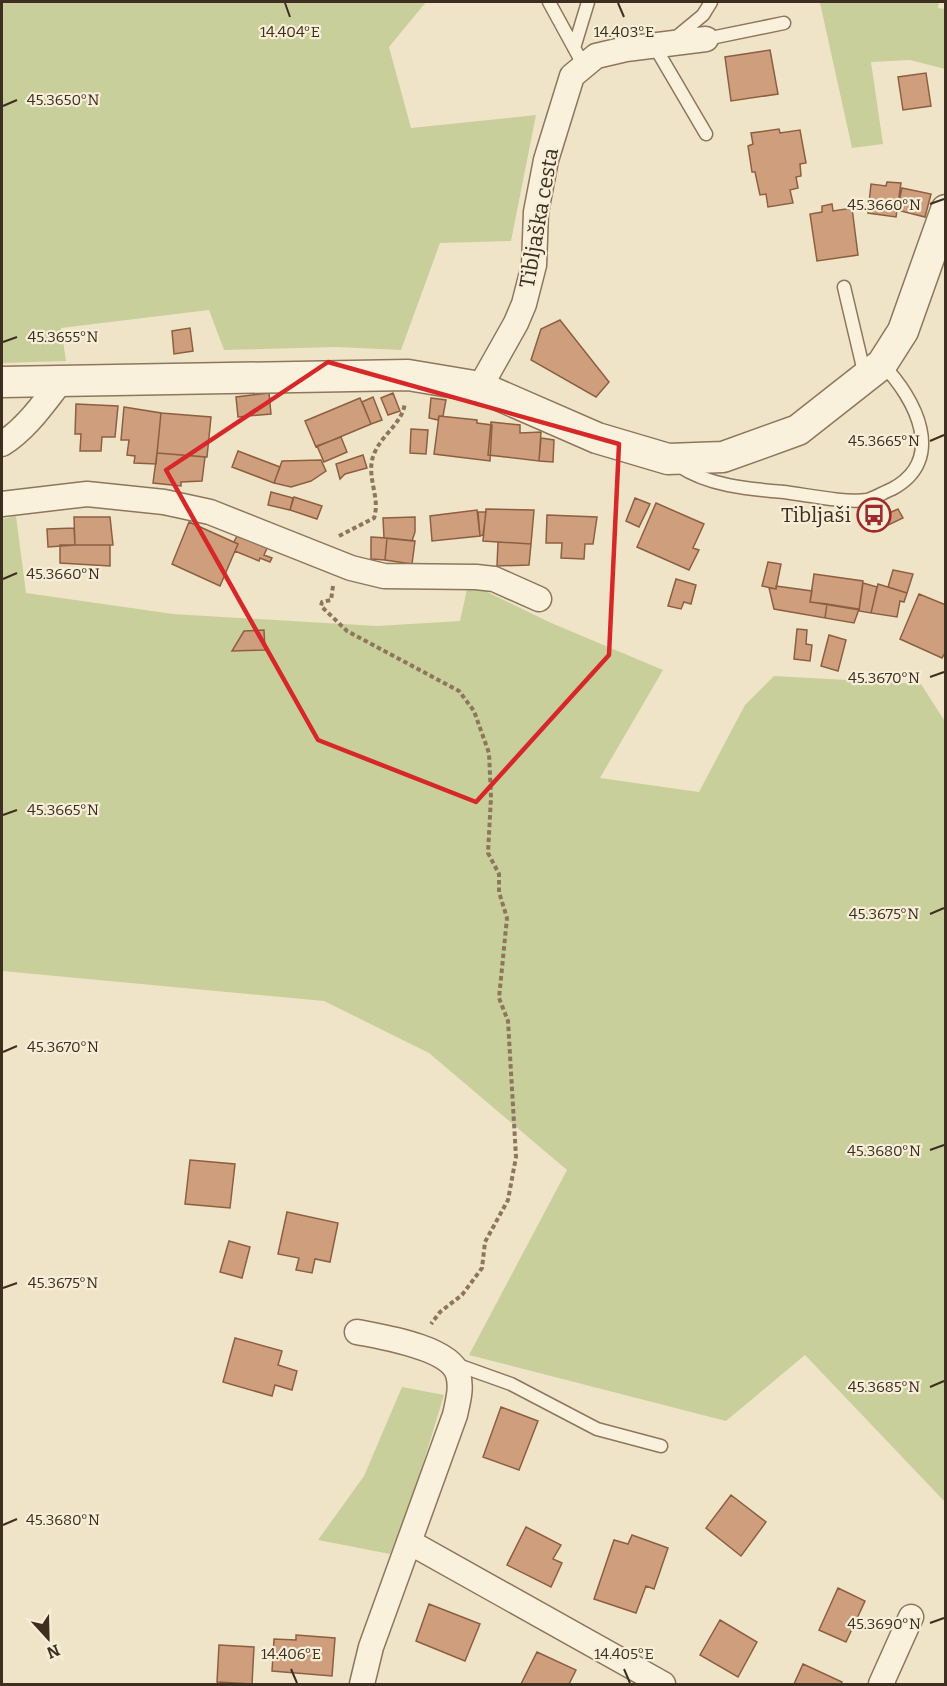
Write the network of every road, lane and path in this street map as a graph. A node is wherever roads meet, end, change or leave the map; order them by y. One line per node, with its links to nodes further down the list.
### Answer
1 (549, 2): 7 (lane)
2 (588, 2): 7 (lane)
3 (711, 2): 6 (lane)
4 (784, 23): 5 (lane)
5 (706, 39): 6 (street, Tibljaška cesta)
6 (661, 46): 7 (street, Tibljaška cesta); 8 (lane)
7 (579, 57): 15 (street, Tibljaška cesta)
8 (706, 134)
9 (945, 210): 11 (street)
10 (843, 287): 11 (lane)
11 (874, 371): 17 (street); 17 (lane)
12 (408, 375): 13 (street); 15 (street); 19 (path)
13 (61, 381): 14 (street); 16 (street)
14 (2, 382)
15 (480, 387): 17 (street)
16 (2, 444)
17 (668, 459)
18 (2, 504): 19 (street)
19 (311, 551): 20 (street)
20 (340, 563): 21 (street); 22 (path)
21 (539, 599)
22 (432, 1324)
23 (357, 1332): 24 (street)
24 (447, 1361): 25 (lane); 26 (street)
25 (662, 1446)
26 (411, 1543): 28 (street); 29 (street)
27 (911, 1617): 30 (street)
28 (362, 1684)
29 (663, 1684)
30 (880, 1684)

